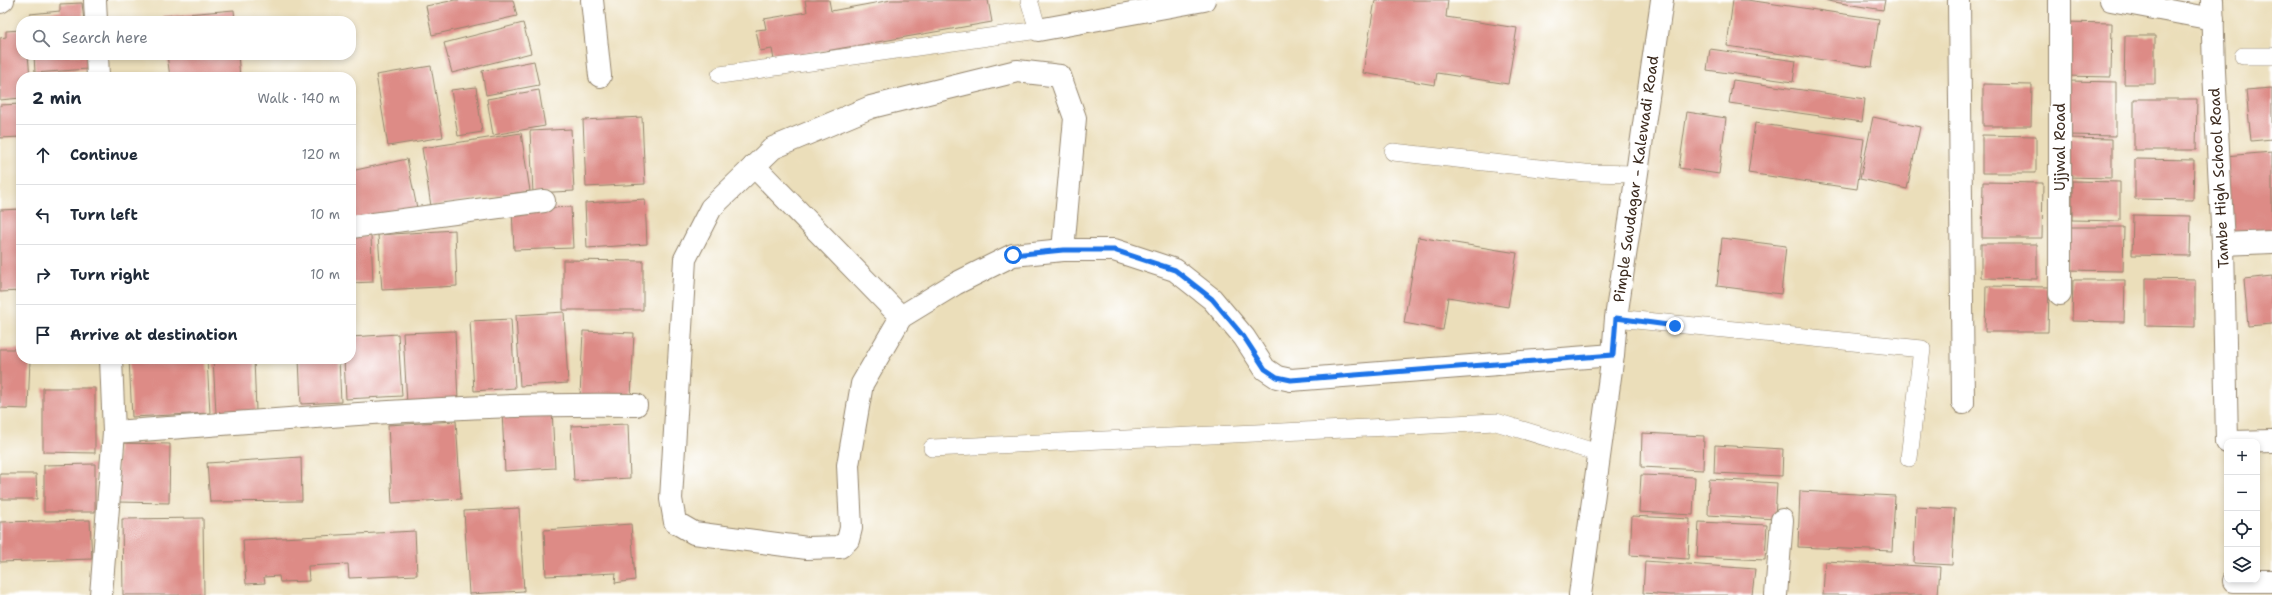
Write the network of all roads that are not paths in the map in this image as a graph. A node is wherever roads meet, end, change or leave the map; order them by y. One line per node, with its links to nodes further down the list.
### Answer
1 (3, 0): 10 (street)
2 (95, 0): 12 (street)
3 (592, 0): 18 (street)
4 (1029, 0): 13 (lane)
5 (1204, 0): 13 (street)
6 (1662, 0): 22 (street, Pimple Saudagar - Kalewadi Road)
7 (1959, 0): 33 (street)
8 (2060, 0): 28 (street, Ujjwal Road)
9 (2111, 0): 11 (street, Tambe High School Road)
10 (0, 2)
11 (2213, 9): 26 (street, Tambe High School Road)
12 (96, 16)
13 (1038, 30): 19 (lane)
14 (2243, 56): 15 (lane)
15 (2272, 56)
16 (98, 60): 17 (street)
17 (98, 72)
18 (600, 76)
19 (720, 76)
20 (1394, 152): 22 (lane)
21 (754, 166): 27 (street); 29 (street); 29 (street)
22 (1638, 174): 30 (street, Pimple Saudagar - Kalewadi Road)
23 (544, 202): 24 (street)
24 (356, 226)
25 (2272, 242): 26 (street)
26 (2223, 244): 36 (street, Tambe High School Road)
27 (1063, 250): 29 (street); 31 (street)
28 (2060, 294)
29 (900, 317)
30 (1616, 318): 31 (street, Pimple Saudagar - Kalewadi Road); 41 (lane)
31 (1613, 355): 40 (street, Pimple Saudagar - Kalewadi Road)
32 (111, 364): 35 (street)
33 (1963, 403)
34 (636, 405): 35 (street)
35 (114, 432): 45 (street)
36 (2227, 439)
37 (2260, 441): 38 (street)
38 (2272, 441)
39 (932, 448): 40 (lane)
40 (1598, 453): 46 (street, Pimple Saudagar - Kalewadi Road)
41 (1909, 458)
42 (1782, 520): 47 (street)
43 (2272, 581): 44 (street)
44 (2234, 585)
45 (101, 595)
46 (1580, 595)
47 (1776, 595)

